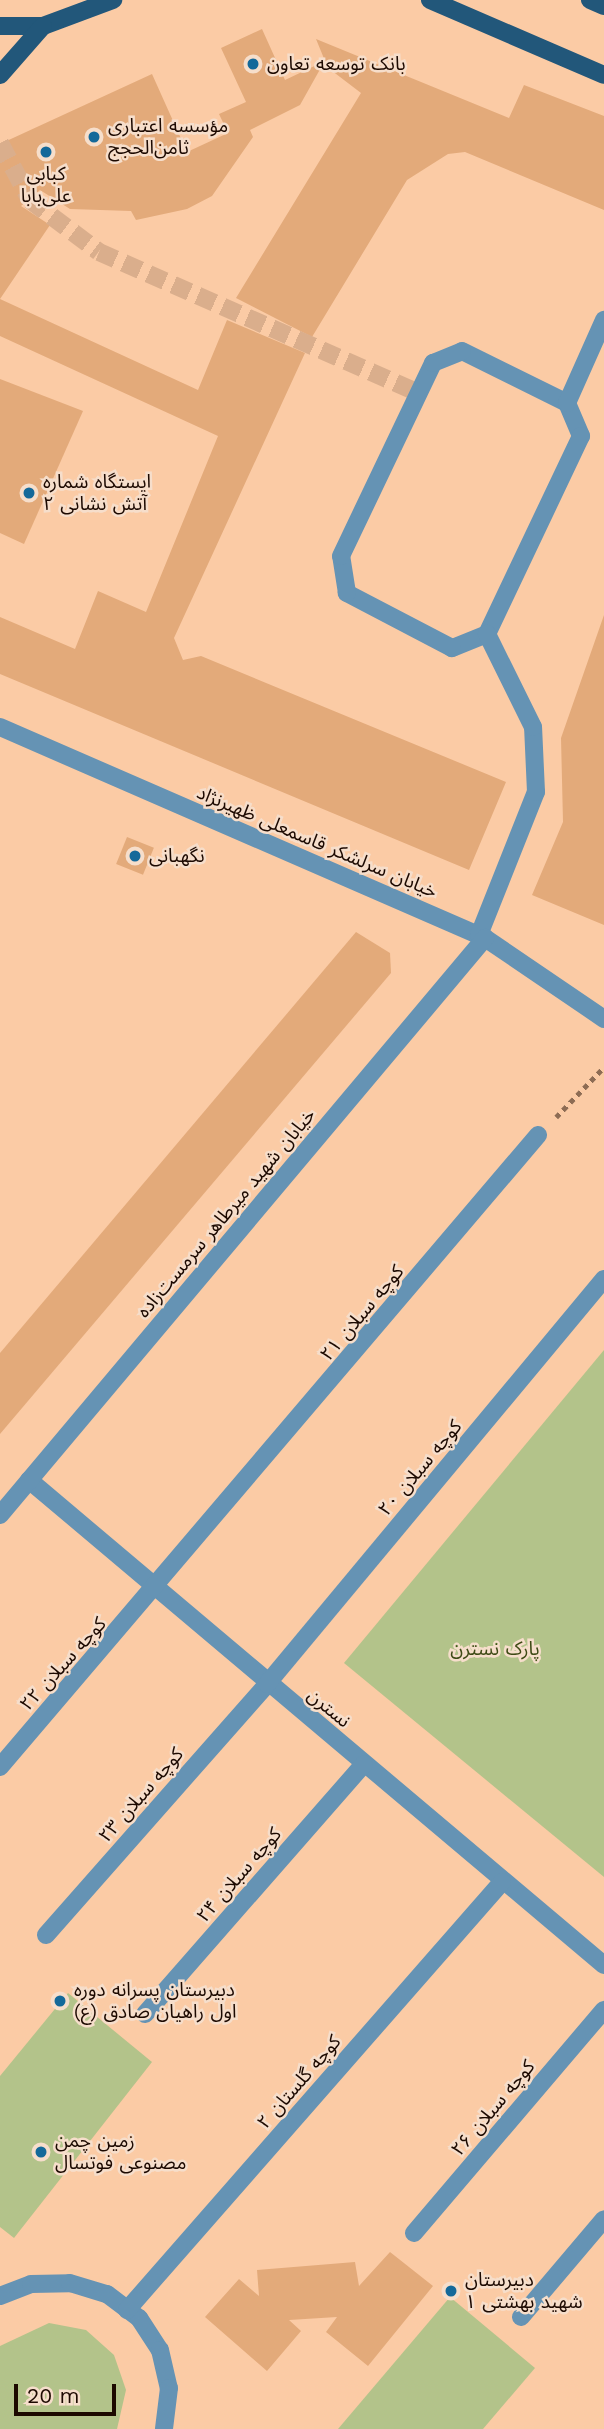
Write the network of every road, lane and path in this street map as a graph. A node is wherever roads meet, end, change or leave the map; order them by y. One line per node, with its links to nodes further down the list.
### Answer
1 (113, 0): 6 (main road)
2 (430, 0): 8 (main road)
3 (590, 0): 4 (main road)
4 (604, 6)
5 (0, 26): 6 (main road)
6 (43, 26): 7 (main road)
7 (0, 75)
8 (604, 75)
9 (604, 320): 10 (street)
10 (567, 403): 11 (street); 11 (street)
11 (487, 634): 13 (street, خیابان شهید میرطاهر سرمست‌زاده)
12 (0, 727): 13 (street, خیابان سرلشکر قاسمعلی ظهیرنژاد)
13 (482, 937): 14 (street, خیابان سرلشکر قاسمعلی ظهیرنژاد); 18 (street, خیابان شهید میرطاهر سرمست‌زاده)
14 (604, 1020)
15 (604, 1067): 16 (path)
16 (538, 1135): 20 (street, کوچه سبلان ۲۱)
17 (604, 1279): 21 (street, کوچه سبلان ۲۰)
18 (29, 1480): 19 (street, خیابان شهید میرطاهر سرمست‌زاده); 20 (street, نسترن)
19 (0, 1515)
20 (157, 1590): 21 (street, نسترن); 23 (street, کوچه سبلان ۲۲)
21 (267, 1684): 22 (street, نسترن); 25 (street, کوچه سبلان ۲۳)
22 (364, 1764): 24 (street, نسترن); 28 (street, کوچه سبلان ۲۴)
23 (0, 1767)
24 (502, 1881): 26 (street, نسترن); 32 (street, کوچه گلستان ۲)
25 (46, 1935)
26 (604, 1965)
27 (604, 2010): 30 (street, کوچه سبلان ۲۶)
28 (145, 2014)
29 (604, 2219): 33 (street)
30 (414, 2233)
31 (0, 2296): 32 (street)
32 (127, 2310): 34 (street)
33 (521, 2317)
34 (164, 2429)

